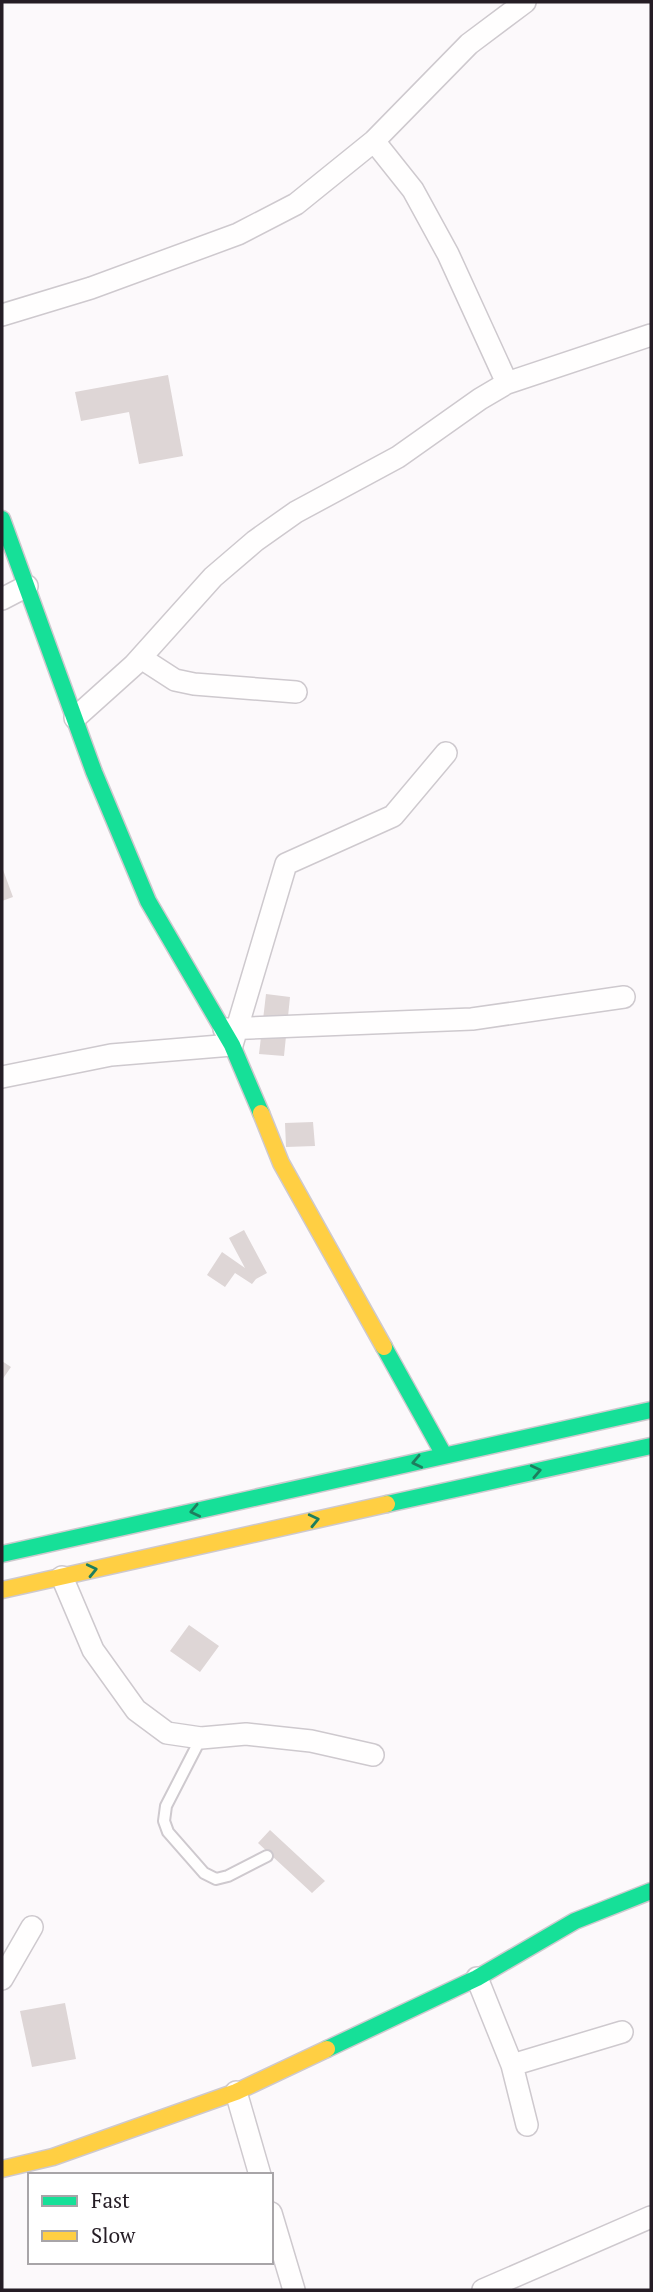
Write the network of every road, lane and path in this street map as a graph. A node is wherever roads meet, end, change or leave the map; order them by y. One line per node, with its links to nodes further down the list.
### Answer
1 (525, 2): 2 (street)
2 (374, 141): 3 (street); 5 (street)
3 (2, 315)
4 (651, 335): 5 (street)
5 (508, 383): 9 (street)
6 (2, 519): 7 (main road)
7 (27, 586): 8 (street); 11 (main road)
8 (2, 599)
9 (141, 658): 10 (street); 11 (street)
10 (296, 692)
11 (75, 718): 14 (main road)
12 (446, 753): 14 (street)
13 (624, 997): 14 (street)
14 (230, 1034): 15 (street); 18 (main road)
15 (2, 1077)
16 (651, 1410): 18 (main road)
17 (651, 1446): 20 (main road, one-way to 17)
18 (444, 1455): 19 (main road, one-way to 19)
19 (2, 1554)
20 (62, 1577): 21 (main road); 22 (street)
21 (2, 1590)
22 (201, 1738): 23 (street); 24 (lane)
23 (373, 1755)
24 (267, 1856)
25 (651, 1892): 27 (main road)
26 (32, 1927): 28 (street)
27 (477, 1978): 30 (street); 31 (main road)
28 (2, 1979)
29 (622, 2032): 30 (street)
30 (512, 2065): 32 (street)
31 (236, 2092): 33 (main road); 34 (street)
32 (527, 2125)
33 (2, 2169)
34 (259, 2173)
35 (651, 2217): 38 (street)
36 (273, 2220): 37 (street)
37 (294, 2290)
38 (483, 2290)

